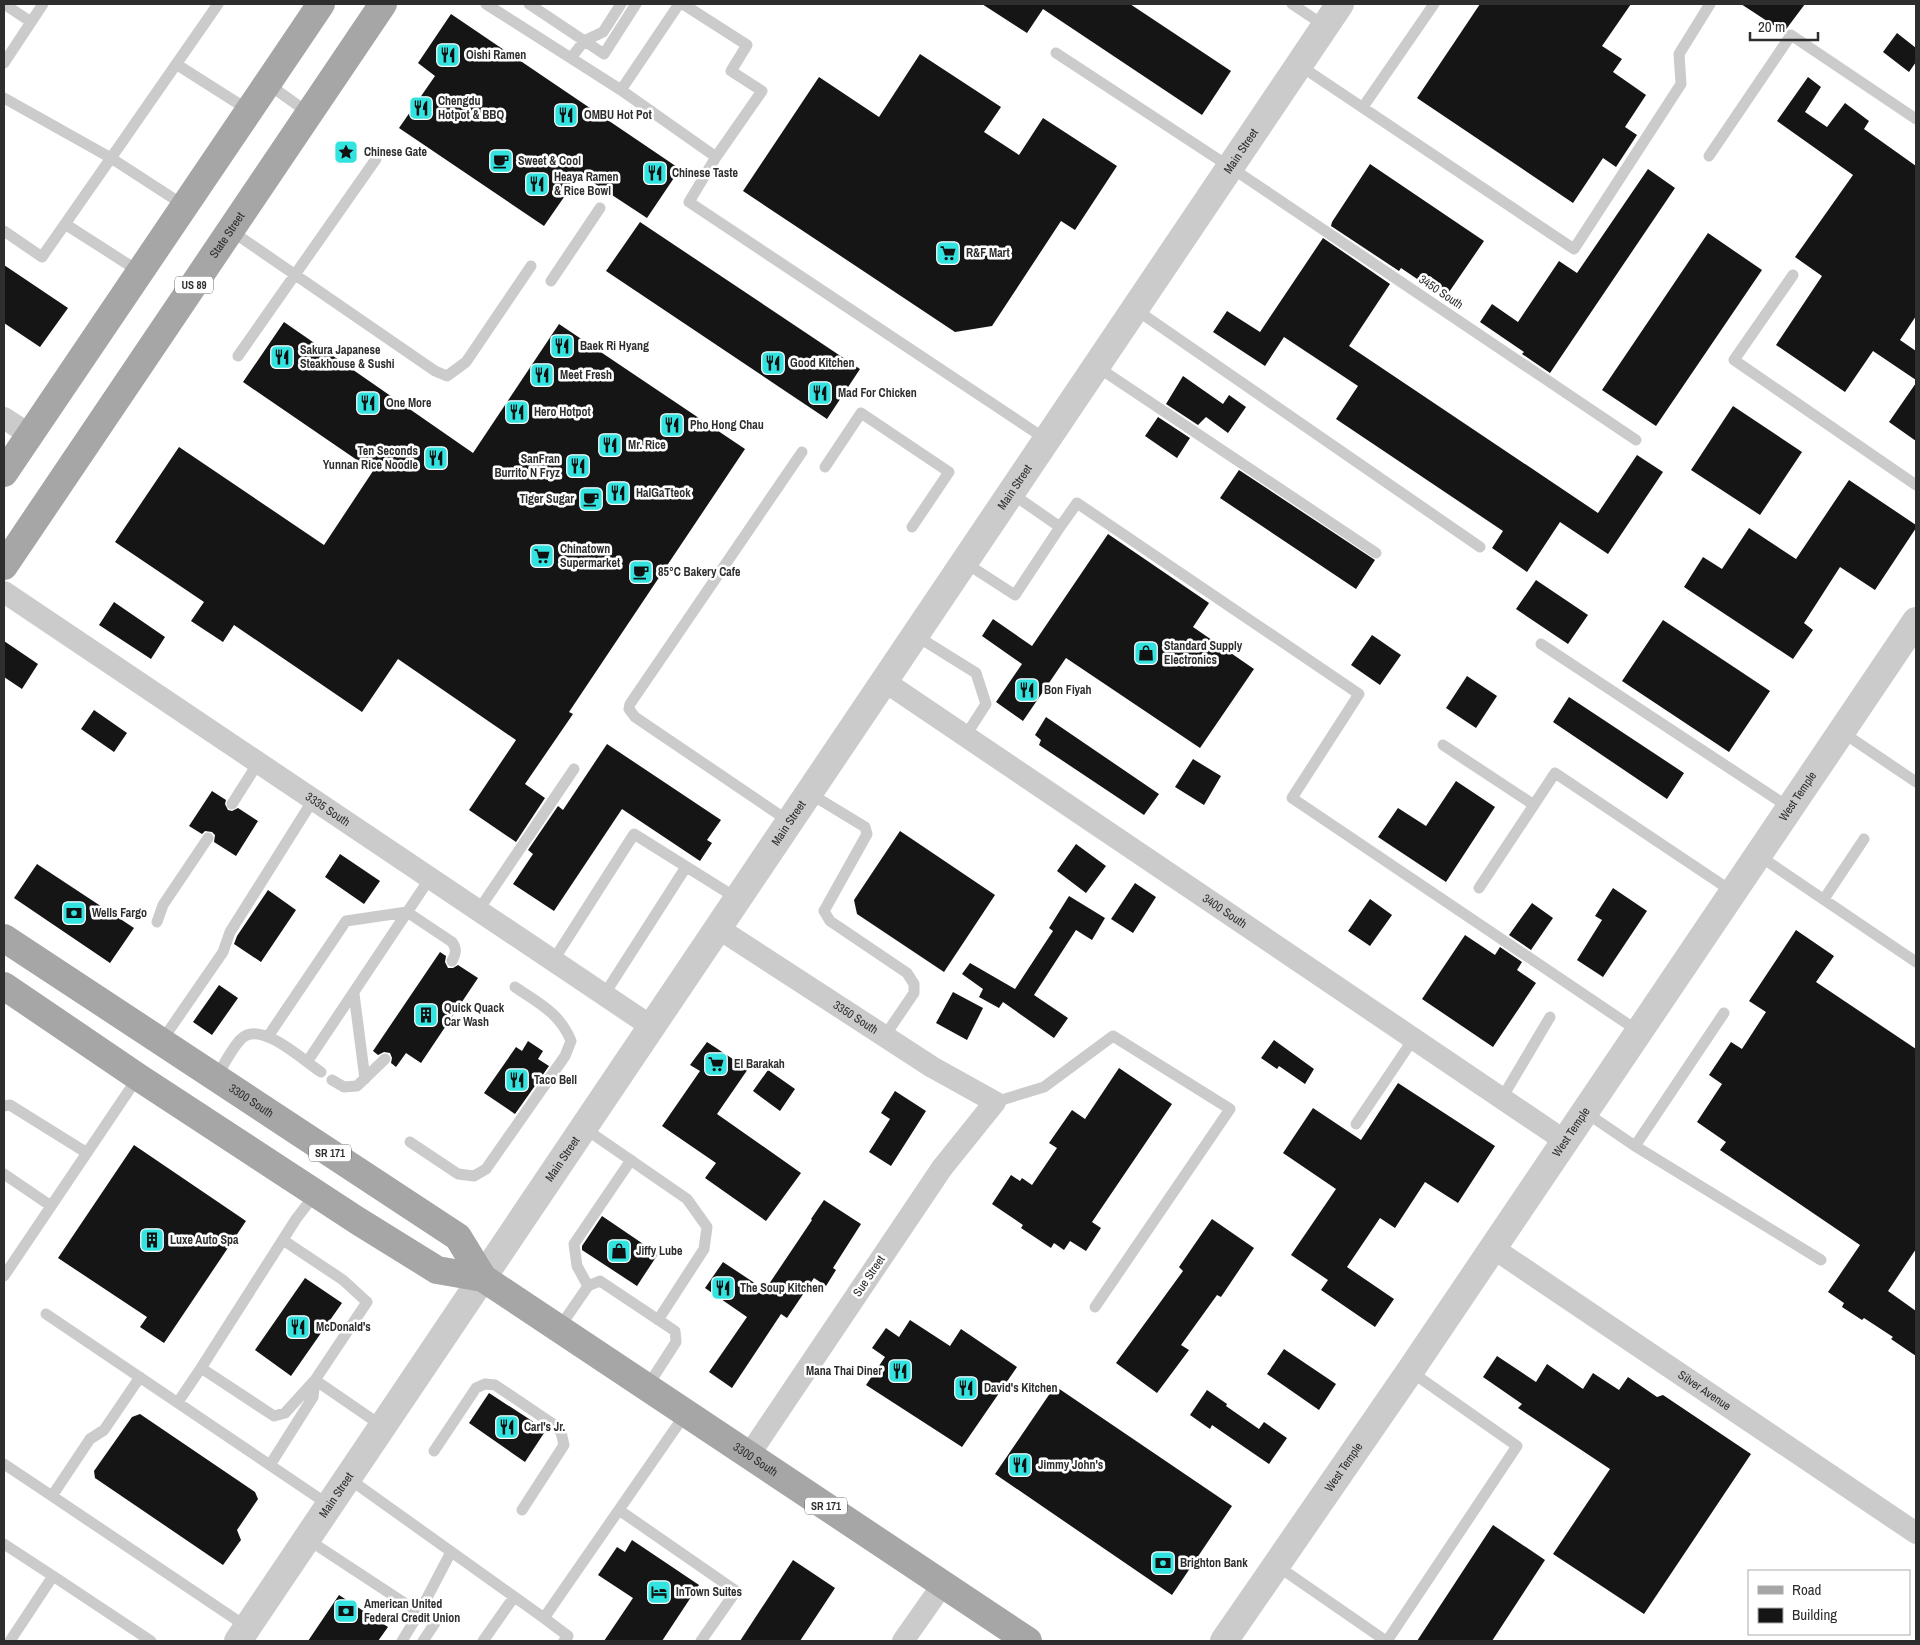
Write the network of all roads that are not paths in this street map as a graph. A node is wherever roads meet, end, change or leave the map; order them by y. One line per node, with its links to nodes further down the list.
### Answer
1 (4, 4): 16 (lane)
2 (43, 4): 16 (lane)
3 (218, 4): 22 (lane)
4 (321, 4): 24 (main road)
5 (383, 4): 29 (main road, State Street / US 89)
6 (486, 4): 20 (lane)
7 (529, 4): 18 (lane)
8 (621, 4): 18 (lane)
9 (636, 4): 18 (lane)
10 (679, 4): 25 (lane)
11 (683, 4): 32 (lane)
12 (1292, 4): 17 (lane)
13 (1340, 4): 17 (street, Main Street)
14 (1434, 4): 27 (lane)
15 (1710, 4): 27 (lane)
16 (31, 22): 21 (lane)
17 (1325, 26): 23 (street, Main Street)
18 (584, 41): 20 (lane)
19 (1056, 53): 35 (lane, 3450 South)
20 (572, 58): 25 (lane)
21 (4, 63)
22 (176, 64): 28 (lane); 33 (lane)
23 (1299, 65): 27 (lane); 35 (street, Main Street)
24 (268, 84): 28 (main road); 29 (lane)
25 (621, 90): 32 (lane)
26 (4, 98): 33 (lane)
27 (1362, 107)
28 (250, 111): 36 (main road)
29 (310, 114): 39 (main road, State Street / US 89)
30 (1916, 119): 31 (lane)
31 (1709, 156)
32 (716, 157): 51 (lane)
33 (111, 158): 36 (lane); 38 (lane)
34 (376, 159): 43 (lane)
35 (1230, 167): 46 (street, Main Street); 52 (lane, 3450 South)
36 (185, 206): 42 (main road)
37 (600, 208): 45 (lane)
38 (65, 224): 40 (lane); 42 (lane)
39 (230, 230): 43 (lane); 63 (main road, State Street / US 89)
40 (4, 232)
41 (531, 266): 43 (lane)
42 (140, 272): 50 (main road)
43 (295, 274): 47 (lane)
44 (1794, 274): 56 (lane)
45 (552, 281)
46 (1134, 309): 48 (street, Main Street); 60 (lane)
47 (238, 356)
48 (1096, 366): 51 (street, Main Street); 61 (lane)
49 (4, 418): 50 (street)
50 (30, 435): 55 (main road)
51 (1046, 440): 57 (street, Main Street)
52 (1636, 440)
53 (802, 452): 80 (lane)
54 (825, 467): 58 (lane)
55 (4, 473)
56 (1916, 485)
57 (1011, 493): 59 (lane); 62 (street, Main Street)
58 (912, 527)
59 (1060, 527): 62 (lane); 105 (lane)
60 (1480, 548)
61 (1376, 553)
62 (964, 562): 66 (street, Main Street)
63 (4, 566)
64 (4, 592): 72 (street, 3335 South)
65 (1916, 621): 69 (street, West Temple)
66 (915, 635): 68 (street, Main Street); 70 (lane)
67 (1540, 644): 79 (lane)
68 (884, 681): 70 (street, 3400 South); 75 (street, Main Street)
69 (1842, 732): 74 (lane); 79 (street, West Temple)
70 (966, 735): 108 (street, 3400 South)
71 (1443, 744): 78 (lane)
72 (258, 763): 76 (street, 3335 South); 77 (lane)
73 (574, 769): 90 (lane)
74 (1916, 782)
75 (809, 793): 80 (street, Main Street); 107 (lane)
76 (313, 800): 85 (street, 3335 South); 109 (lane)
77 (232, 804)
78 (1534, 805): 86 (lane); 87 (lane)
79 (1790, 809): 83 (street, West Temple)
80 (790, 822): 88 (street, Main Street)
81 (208, 838): 92 (lane)
82 (1864, 839): 89 (lane)
83 (1758, 855): 87 (street, West Temple); 89 (lane)
84 (686, 867): 88 (lane); 96 (lane); 101 (lane)
85 (430, 878): 90 (street, 3335 South); 91 (lane)
86 (1479, 888)
87 (1733, 892): 105 (street, West Temple)
88 (738, 899): 93 (street, Main Street)
89 (1824, 899): 97 (lane)
90 (478, 911): 96 (street, 3335 South)
91 (407, 912): 95 (lane); 100 (lane); 106 (lane)
92 (157, 922)
93 (718, 928): 104 (street, Main Street); 107 (street, 3350 South)
94 (4, 938): 109 (main road, 3300 South / SR 171)
95 (452, 961)
96 (553, 961): 101 (street, 3335 South)
97 (1916, 962)
98 (4, 986): 113 (main road, 3300 South / SR 171)
99 (515, 987): 124 (lane)
100 (354, 994): 111 (lane); 115 (lane)
101 (604, 995): 104 (street, 3335 South)
102 (1724, 1013): 125 (lane)
103 (1550, 1017): 117 (lane)
104 (652, 1027): 122 (street, Main Street)
105 (1638, 1031): 120 (street, West Temple)
106 (269, 1035): 111 (lane); 114 (lane)
107 (884, 1037): 118 (street, 3350 South)
108 (1414, 1038): 117 (street, 3400 South); 121 (lane)
109 (162, 1042): 114 (main road, 3300 South / SR 171)
110 (385, 1059): 115 (lane)
111 (307, 1062): 112 (lane)
112 (321, 1072)
113 (138, 1077): 126 (lane); 129 (main road, 3300 South / SR 171)
114 (216, 1078): 135 (main road, 3300 South / SR 171)
115 (365, 1079): 116 (lane)
116 (332, 1080)
117 (1502, 1098): 123 (street, 3400 South)
118 (995, 1102): 137 (lane); 150 (street, Sue Street)
119 (4, 1106): 126 (lane)
120 (1585, 1112): 123 (street, West Temple); 125 (lane)
121 (1356, 1124)
122 (584, 1128): 127 (lane); 135 (street, Main Street)
123 (1566, 1141): 132 (street, West Temple)
124 (410, 1142)
125 (1635, 1146): 133 (lane)
126 (86, 1153): 130 (lane)
127 (631, 1160): 136 (lane); 139 (lane)
128 (4, 1174): 130 (lane)
129 (316, 1193): 131 (lane); 135 (main road, 3300 South / SR 171)
130 (51, 1206): 134 (lane)
131 (282, 1240): 141 (lane); 144 (lane)
132 (1493, 1248): 142 (street, West Temple); 158 (street, Silver Avenue)
133 (1821, 1260)
134 (4, 1276)
135 (483, 1278): 140 (main road, 3300 South / SR 171); 148 (street, Main Street)
136 (588, 1286): 139 (lane); 140 (lane)
137 (1095, 1307)
138 (46, 1314): 143 (lane)
139 (658, 1320): 145 (lane)
140 (559, 1328): 145 (main road, 3300 South / SR 171)
141 (201, 1368): 144 (lane); 146 (lane)
142 (1410, 1371): 162 (street, West Temple); 179 (lane)
143 (140, 1377): 146 (lane); 154 (lane)
144 (315, 1380): 148 (lane); 152 (lane)
145 (647, 1387): 147 (main road, 3300 South / SR 171)
146 (178, 1402): 152 (lane)
147 (686, 1413): 150 (main road, 3300 South / SR 171); 157 (lane)
148 (382, 1426): 153 (street, Main Street)
149 (434, 1451): 156 (lane)
150 (749, 1455): 164 (main road, 3300 South / SR 171)
151 (4, 1464): 154 (lane)
152 (270, 1465): 155 (lane)
153 (347, 1478): 155 (street, Main Street); 161 (lane)
154 (52, 1496): 168 (lane)
155 (329, 1505): 159 (street, Main Street)
156 (522, 1510)
157 (619, 1510): 167 (lane); 175 (lane)
158 (1916, 1533)
159 (307, 1538): 166 (lane); 168 (street, Main Street)
160 (4, 1544): 163 (lane)
161 (451, 1552): 165 (lane); 166 (lane)
162 (1276, 1565): 178 (street, West Temple); 179 (lane)
163 (53, 1576): 169 (lane); 170 (lane)
164 (943, 1584): 176 (street); 177 (main road, 3300 South / SR 171)
165 (514, 1597): 167 (lane); 173 (lane)
166 (419, 1613): 171 (lane); 172 (lane)
167 (544, 1618): 174 (lane)
168 (242, 1634)
169 (9, 1637)
170 (151, 1641)
171 (402, 1641)
172 (423, 1641)
173 (483, 1641)
174 (564, 1641)
175 (702, 1641)
176 (903, 1641)
177 (1028, 1641)
178 (1224, 1641)
179 (1386, 1641)

